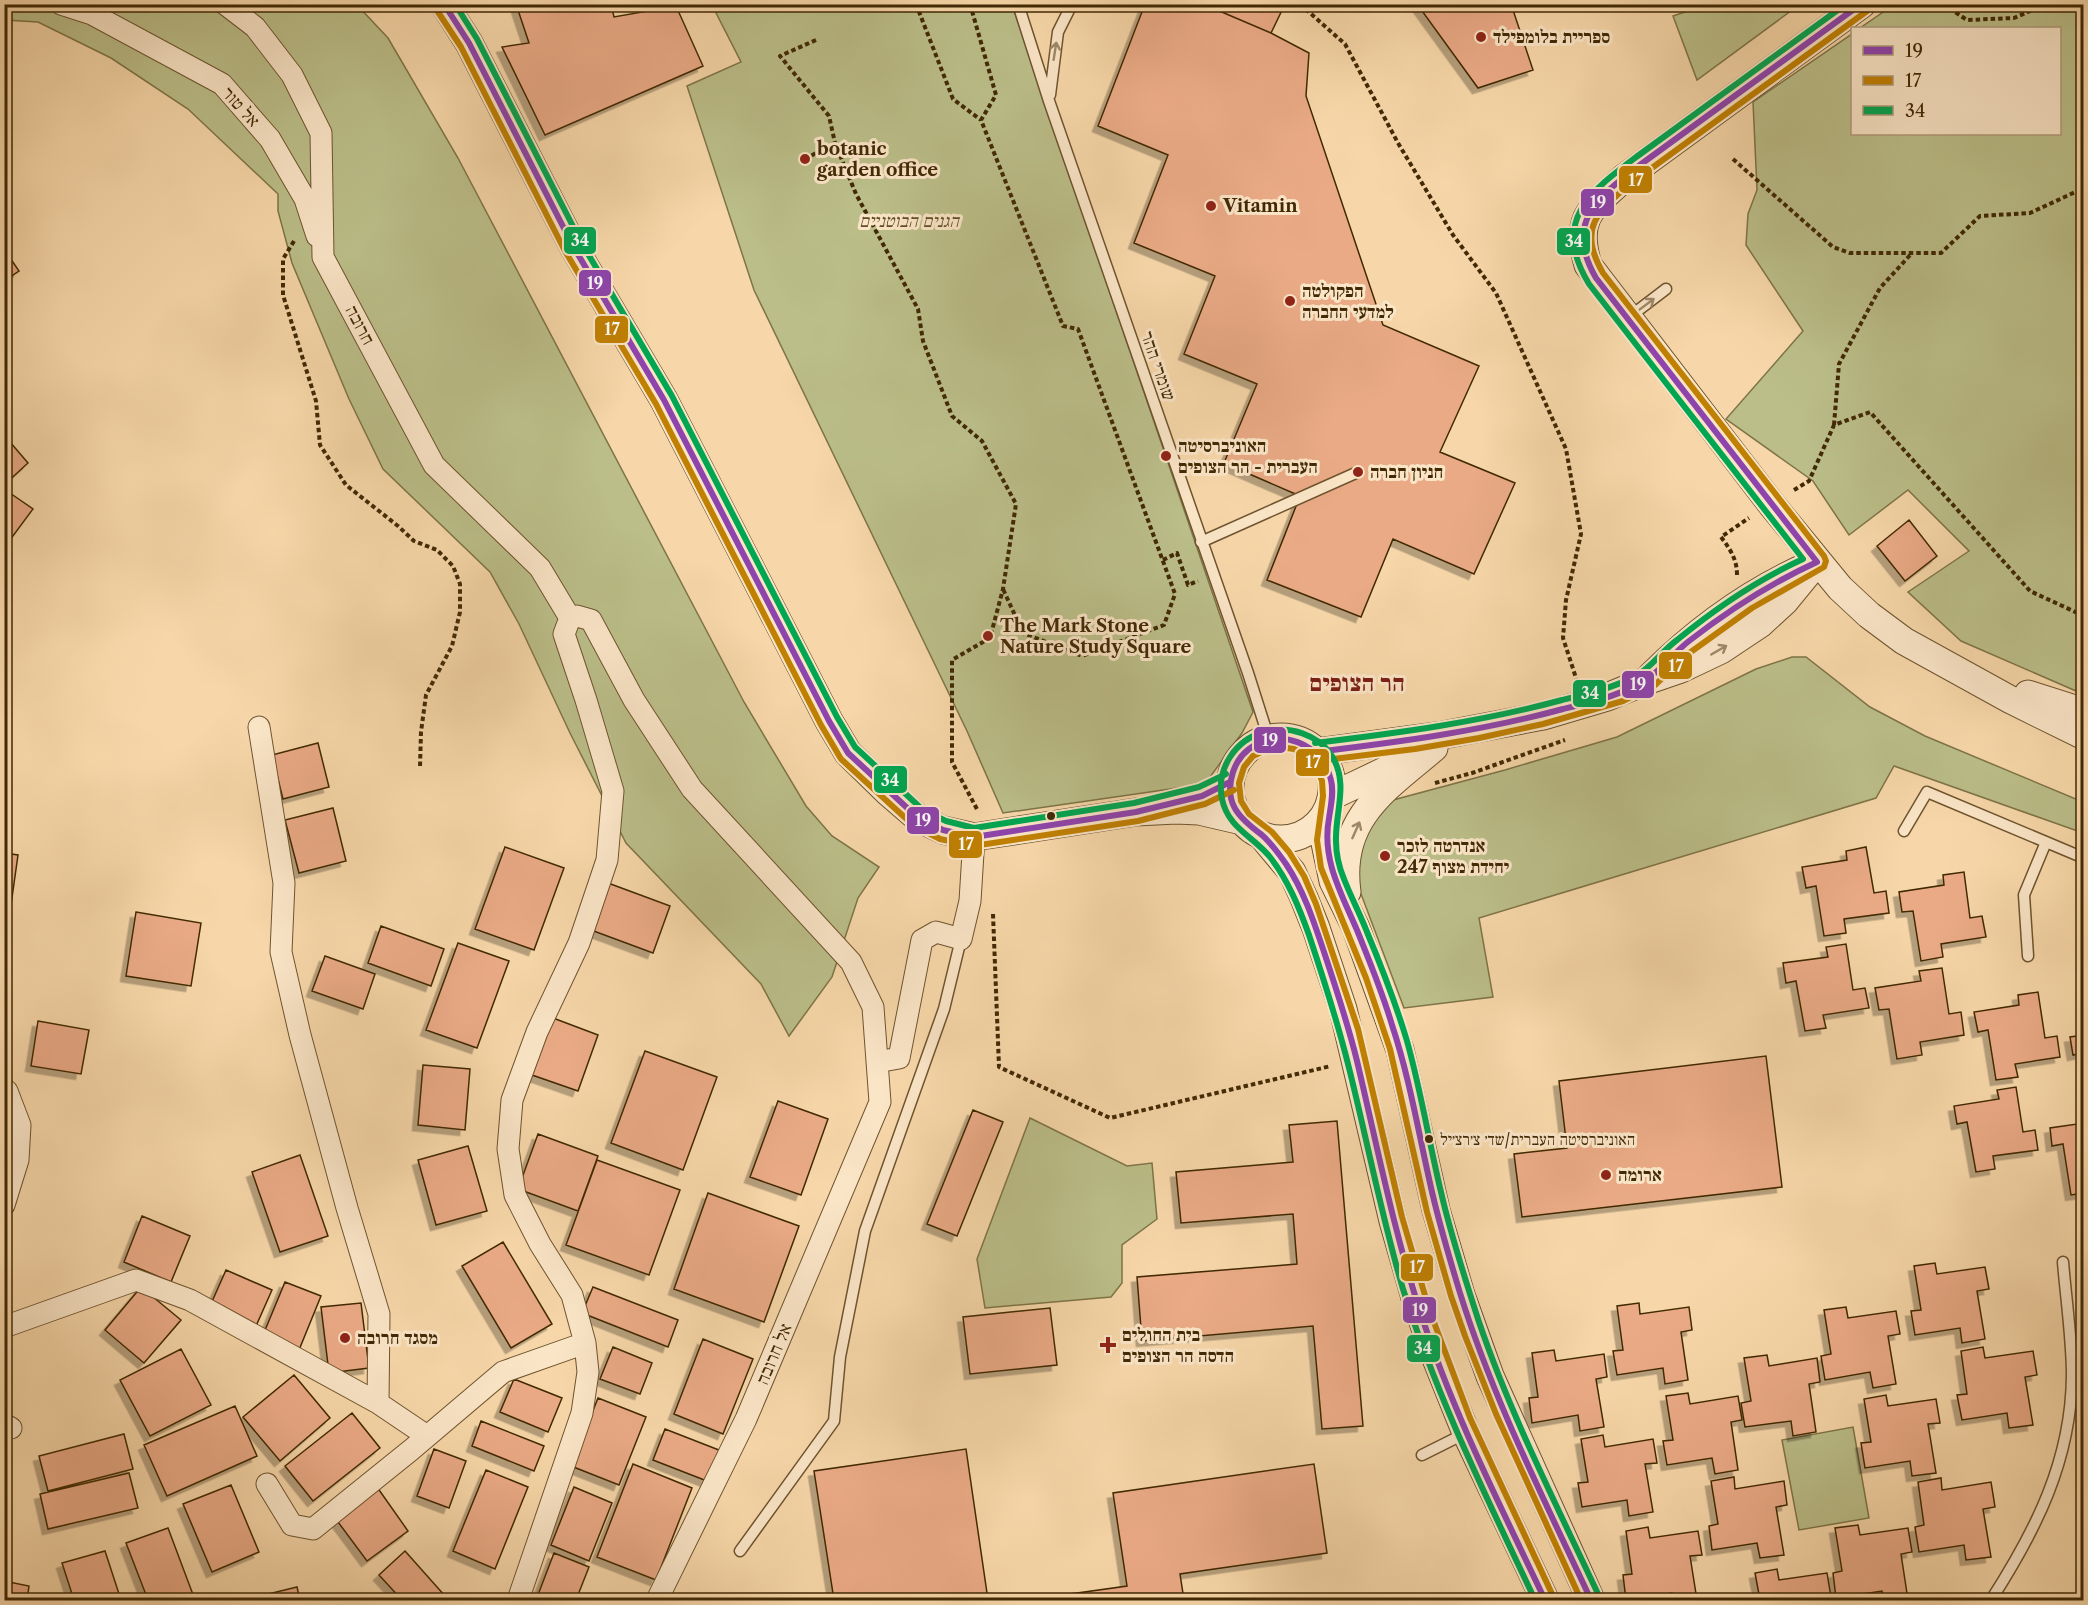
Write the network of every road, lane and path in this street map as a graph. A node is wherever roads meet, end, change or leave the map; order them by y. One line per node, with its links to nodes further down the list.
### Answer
1 (61, 4): 19 (street, אל טור)
2 (225, 4): 21 (street, חרובה)
3 (444, 4): 53 (street)
4 (916, 4): 14 (path)
5 (970, 4): 14 (path)
6 (1018, 4): 13 (lane, שומרי ההר)
7 (1072, 4): 13 (lane, one-way to 7)
8 (1300, 4): 37 (path)
9 (1862, 4): 23 (street)
10 (1943, 4): 11 (path)
11 (2046, 4)
12 (816, 40): 15 (path)
13 (1049, 101): 27 (lane, שומרי ההר)
14 (981, 120): 28 (path)
15 (835, 143): 16 (path); 31 (path)
16 (805, 159)
17 (1733, 159): 20 (path)
18 (2084, 188): 20 (path)
19 (310, 215): 21 (street, אל טור); 46 (path)
20 (1912, 253): 24 (path)
21 (323, 257): 34 (street, חרובה)
22 (1666, 289): 23 (lane, one-way to 22)
23 (1628, 318): 26 (street)
24 (1834, 426): 26 (path); 33 (path)
25 (1358, 472): 27 (lane)
26 (1772, 505): 29 (street); 32 (path)
27 (1201, 542): 43 (lane, שומרי ההר)
28 (1163, 560): 30 (path); 31 (path)
29 (1817, 562): 32 (street); 35 (street); 36 (street, one-way to 29)
30 (1188, 585)
31 (1003, 589): 53 (path)
32 (1743, 601): 36 (street)
33 (2084, 616)
34 (570, 618): 61 (street); 66 (street)
35 (1974, 680): 38 (street); 41 (street)
36 (1646, 681): 37 (street)
37 (1584, 704): 39 (street)
38 (2084, 712)
39 (1501, 725): 44 (street); 45 (street)
40 (259, 726): 69 (street)
41 (2084, 736)
42 (1571, 738): 48 (path)
43 (1269, 739): 45 (street); 47 (street)
44 (1434, 748): 49 (street); 57 (street, one-way to 44)
45 (1316, 752): 49 (street)
46 (420, 767)
47 (1230, 782): 50 (street); 51 (street)
48 (1432, 784)
49 (1331, 801): 51 (street); 57 (street)
50 (1136, 812): 51 (street); 53 (street)
51 (1252, 828): 60 (street)
52 (1904, 831): 54 (lane)
53 (982, 836): 58 (street)
54 (2046, 842): 55 (lane); 59 (lane)
55 (2084, 858)
56 (993, 904): 60 (path)
57 (1356, 928): 78 (street)
58 (961, 939): 61 (street); 74 (lane)
59 (2028, 956)
60 (1356, 1060): 70 (street)
61 (877, 1062): 76 (street, אל חרובה)
62 (4, 1089): 63 (street)
63 (4, 1205)
64 (2063, 1262): 68 (lane)
65 (4, 1327): 69 (street)
66 (585, 1343): 71 (street); 75 (street)
67 (2084, 1374): 68 (lane)
68 (2072, 1376): 79 (lane)
69 (378, 1403): 71 (street)
70 (1466, 1432): 72 (lane); 77 (street)
71 (427, 1436): 73 (street)
72 (1422, 1455)
73 (267, 1484)
74 (740, 1551)
75 (518, 1600)
76 (657, 1600)
77 (1545, 1600)
78 (1591, 1600)
79 (1991, 1600)

